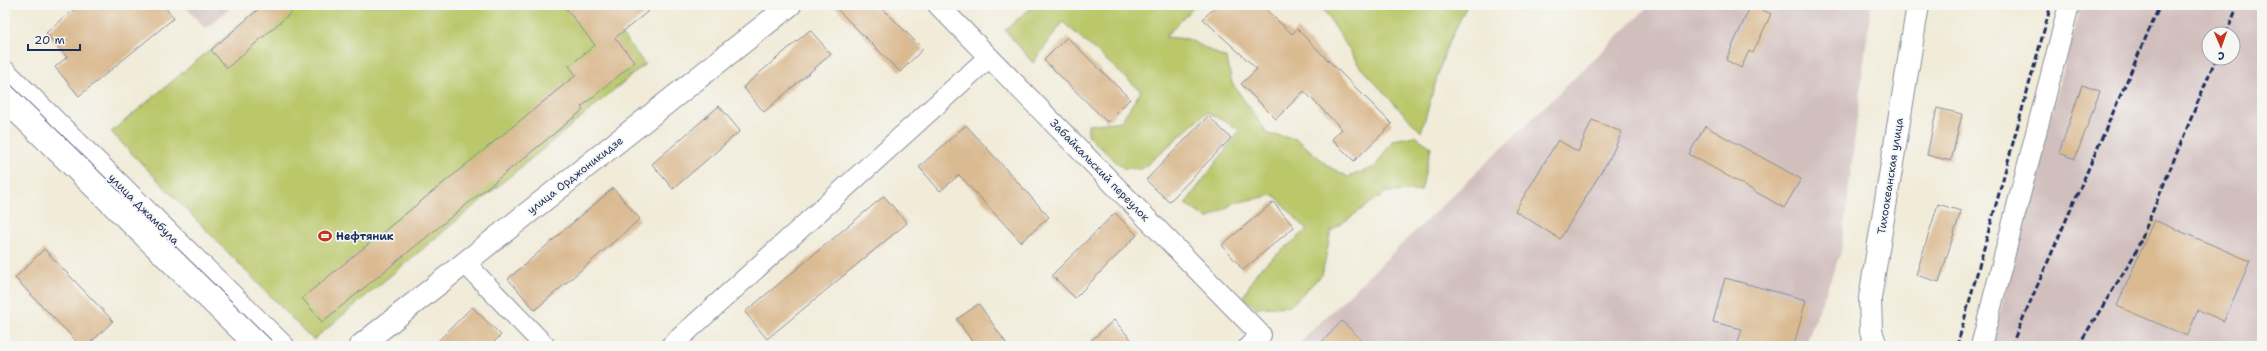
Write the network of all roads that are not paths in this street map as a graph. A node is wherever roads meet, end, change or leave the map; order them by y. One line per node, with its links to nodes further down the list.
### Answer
1 (790, 5): 8 (street, улица Орджоникидзе)
2 (938, 5): 5 (street, Забайкальский переулок)
3 (1918, 5): 15 (street, Тихоокеанская улица)
4 (2069, 5): 16 (street)
5 (989, 57): 9 (street, Забайкальский переулок); 14 (street)
6 (5, 72): 11 (street, улица Джамбула)
7 (5, 100): 10 (street, улица Джамбула)
8 (465, 263): 12 (street, улица Орджоникидзе); 13 (street)
9 (1255, 340)
10 (257, 346)
11 (283, 346)
12 (360, 346)
13 (545, 346)
14 (671, 346)
15 (1876, 346)
16 (1980, 346)

